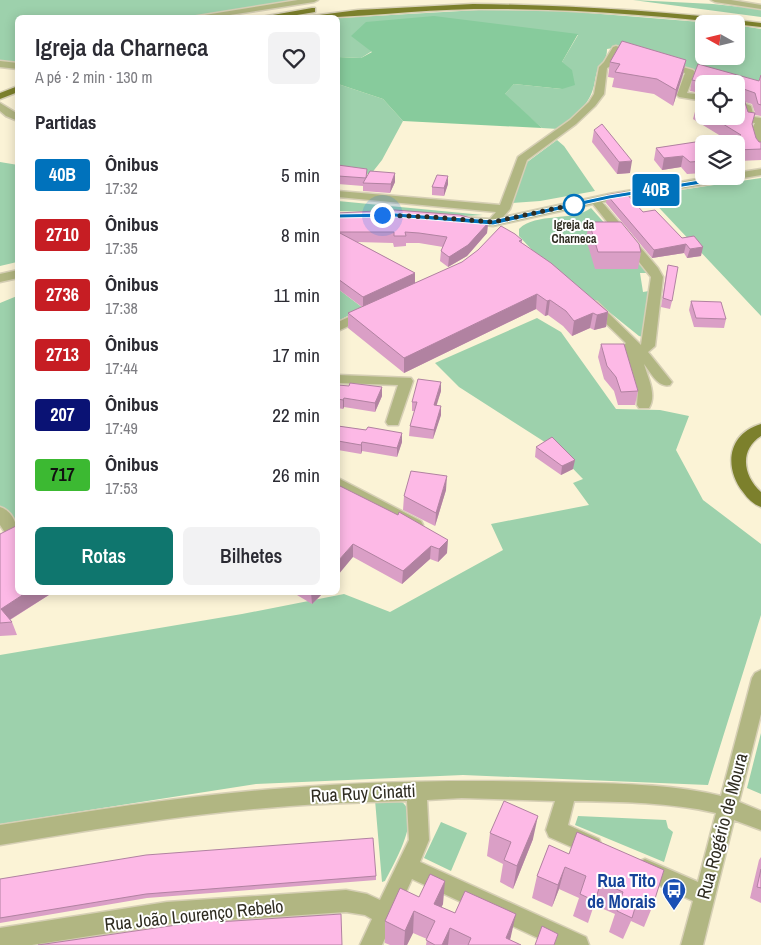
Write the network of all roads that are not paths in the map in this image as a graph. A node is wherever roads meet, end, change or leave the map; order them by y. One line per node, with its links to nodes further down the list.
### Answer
1 (314, 0): 6 (street)
2 (410, 0): 7 (main road)
3 (574, 0): 9 (main road)
4 (715, 0): 5 (street)
5 (761, 7)
6 (211, 15)
7 (285, 15)
8 (333, 15): 10 (main road)
9 (761, 18)
10 (761, 25)
11 (0, 64): 12 (street)
12 (15, 66)
13 (15, 82): 14 (main road)
14 (0, 87)
15 (15, 91): 16 (main road)
16 (0, 96)
17 (695, 97): 28 (street)
18 (745, 107): 21 (street)
19 (4, 114): 20 (street)
20 (15, 120)
21 (761, 121): 22 (street)
22 (761, 151)
23 (761, 172): 24 (street)
24 (745, 175)
25 (695, 183): 27 (street)
26 (340, 194): 28 (street)
27 (595, 200): 30 (street); 37 (street)
28 (504, 209): 30 (street)
29 (449, 218): 30 (street)
30 (501, 231)
31 (15, 275): 32 (street)
32 (0, 278)
33 (584, 297): 36 (street)
34 (373, 310): 35 (street)
35 (340, 326)
36 (630, 339): 37 (street); 40 (street)
37 (640, 352): 39 (street)
38 (340, 379): 41 (street)
39 (665, 382)
40 (644, 405)
41 (393, 422)
42 (761, 429): 44 (main road)
43 (340, 484): 46 (street)
44 (761, 501)
45 (0, 513): 47 (street)
46 (425, 530)
47 (10, 534)
48 (761, 678): 51 (street, Rua Rogério de Moura)
49 (417, 790): 50 (street, Rua Ruy Cinatti); 53 (street, Rua Ruy Cinatti); 54 (street)
50 (567, 792): 51 (street, Rua Ruy Cinatti); 55 (street)
51 (727, 807): 52 (street); 55 (street, Rua Rogério de Moura)
52 (761, 821)
53 (0, 835)
54 (408, 867): 56 (street); 60 (street)
55 (704, 895): 58 (street, Rua Rogério de Moura)
56 (385, 914): 57 (street, Rua João Lourenço Rebelo); 59 (street)
57 (0, 939)
58 (696, 943)
59 (370, 945)
60 (578, 945)

